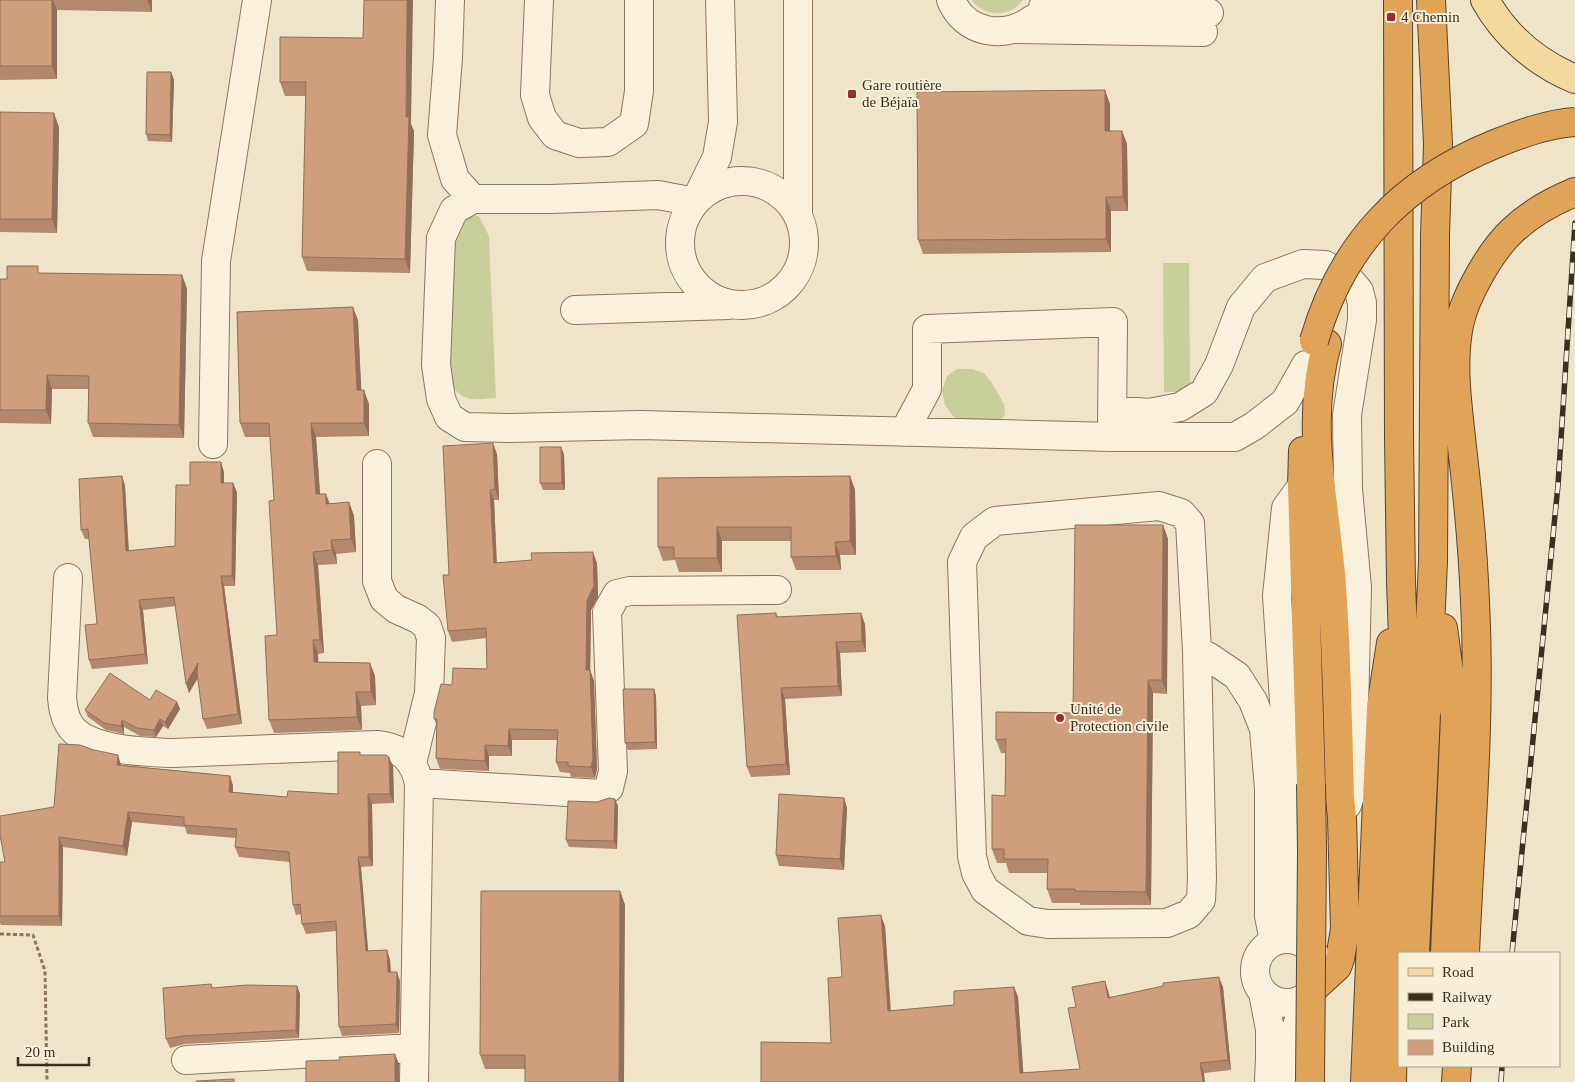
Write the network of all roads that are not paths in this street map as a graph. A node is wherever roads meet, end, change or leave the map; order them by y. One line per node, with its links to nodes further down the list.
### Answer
1 (257, 0): 26 (street)
2 (450, 0): 17 (street)
3 (539, 0): 4 (street)
4 (639, 0)
5 (720, 0): 18 (street)
6 (798, 0): 19 (street)
7 (951, 0): 12 (street)
8 (1398, 0): 31 (highway)
9 (1431, 0): 29 (highway)
10 (1485, 0): 13 (main road)
11 (1044, 3): 12 (street); 12 (street)
12 (1017, 29)
13 (1575, 79)
14 (1575, 122): 22 (highway, bridge)
15 (1575, 136): 36 (highway)
16 (1575, 192): 40 (highway)
17 (474, 199): 18 (street); 24 (street)
18 (695, 202): 19 (street); 20 (street)
19 (798, 216): 20 (street)
20 (735, 305): 21 (street)
21 (575, 310)
22 (1306, 365): 25 (street); 28 (highway)
23 (1112, 410): 24 (street); 25 (street); 36 (street)
24 (904, 432): 25 (street)
25 (1112, 437)
26 (213, 444)
27 (377, 464): 35 (street)
28 (1302, 486): 37 (street); 51 (highway, bridge)
29 (1433, 562): 34 (highway); 39 (highway)
30 (68, 578): 35 (street)
31 (1401, 582): 34 (highway); 52 (highway)
32 (777, 590): 35 (street)
33 (1197, 663): 33 (street); 37 (street)
34 (1416, 695): 38 (highway); 53 (highway)
35 (416, 773): 43 (street)
36 (1342, 818): 41 (highway)
37 (1272, 944): 41 (street); 42 (street)
38 (1415, 952)
39 (1445, 952)
40 (1465, 952)
41 (1312, 991): 42 (street); 50 (street)
42 (1262, 993): 49 (street)
43 (414, 1048): 44 (street); 48 (street)
44 (186, 1060)
45 (1410, 1067): 54 (highway)
46 (1440, 1067): 55 (highway)
47 (1457, 1067): 56 (highway)
48 (414, 1082)
49 (1268, 1082)
50 (1283, 1082)
51 (1310, 1082)
52 (1365, 1082)
53 (1392, 1082)
54 (1410, 1082)
55 (1439, 1082)
56 (1456, 1082)

